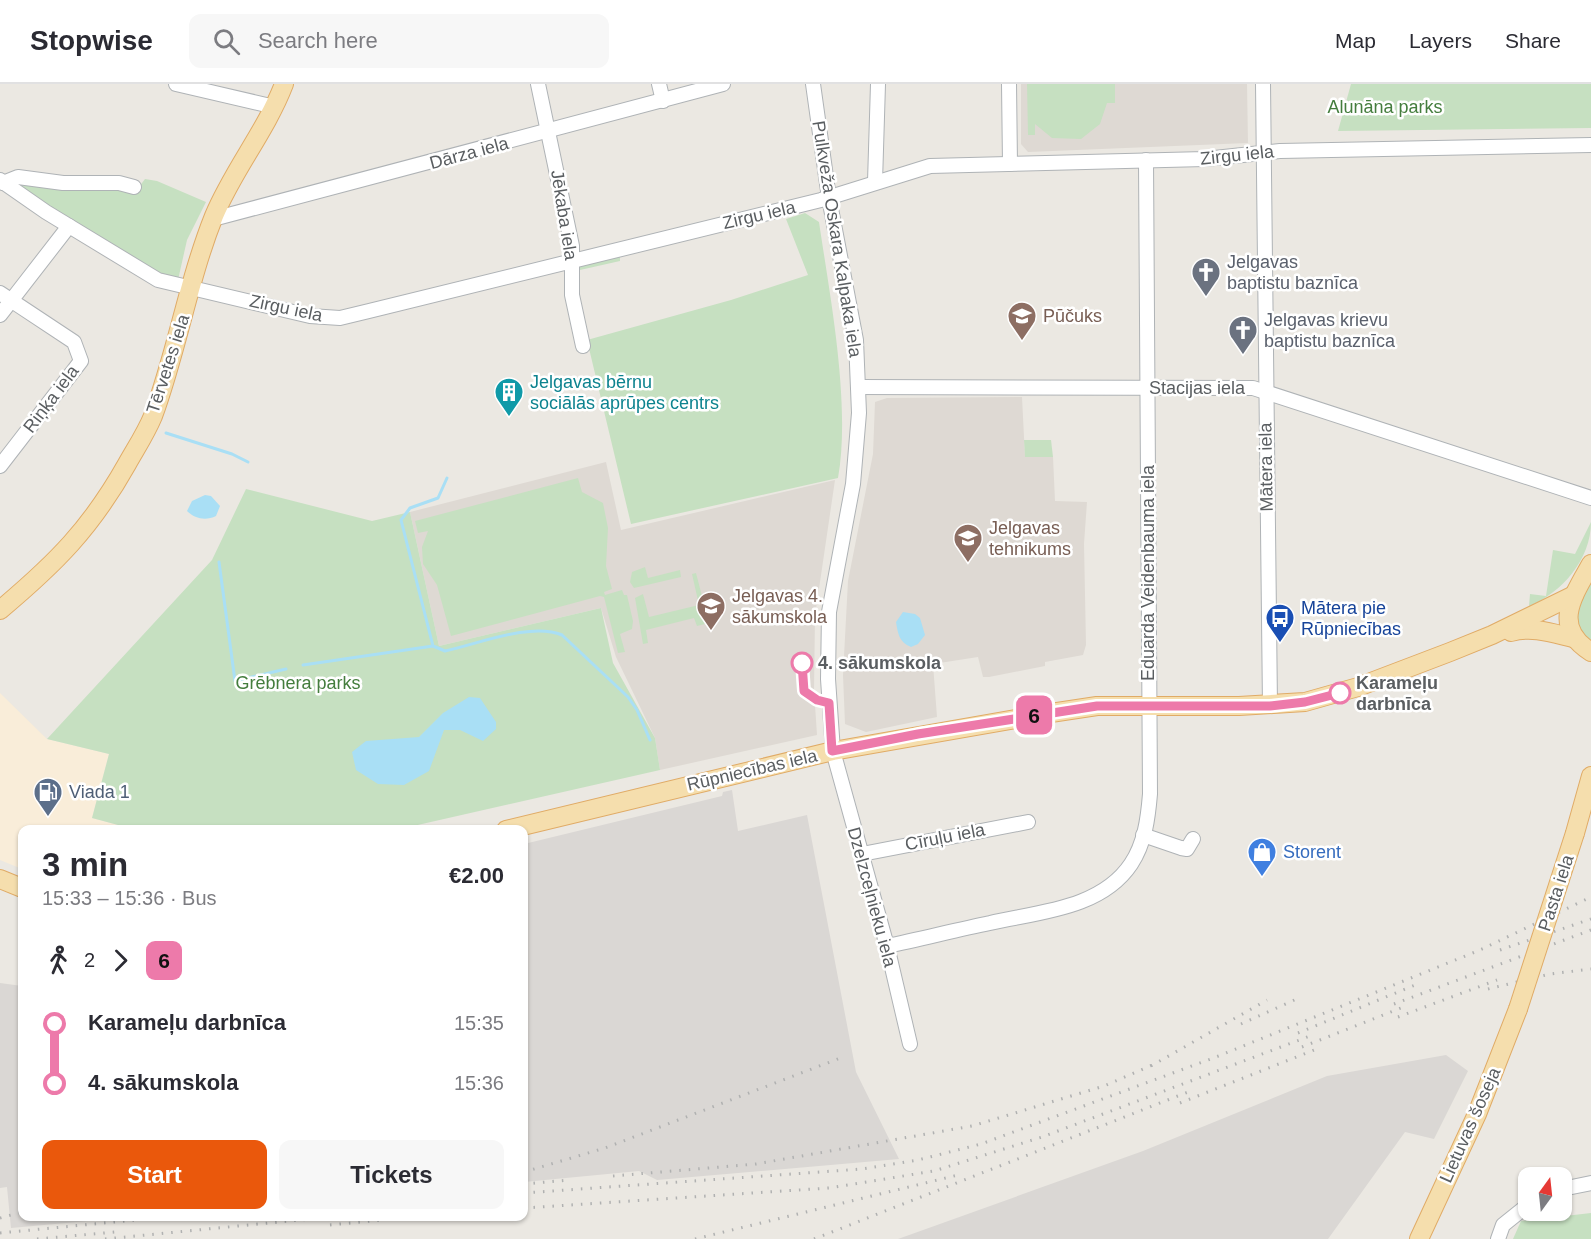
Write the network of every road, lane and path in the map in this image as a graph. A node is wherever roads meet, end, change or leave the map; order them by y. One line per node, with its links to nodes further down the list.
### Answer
1 (176, 84): 11 (street)
2 (284, 84): 11 (main road, Tērvetes iela)
3 (538, 84): 12 (street, Jēkaba iela)
4 (659, 84): 10 (street)
5 (723, 84): 10 (street, Dārza iela)
6 (813, 84): 20 (street, Pulkveža Oskara Kalpaka iela)
7 (878, 84): 18 (street)
8 (1009, 84): 16 (street)
9 (1263, 84): 14 (street, Mātera iela)
10 (663, 101): 12 (street, Dārza iela)
11 (275, 107): 21 (main road, Tērvetes iela)
12 (549, 132): 21 (street, Dārza iela); 23 (street, Jēkaba iela)
13 (1589, 144): 14 (street, Zirgu iela)
14 (1263, 152): 15 (street, Zirgu iela); 30 (street, Mātera iela)
15 (1146, 160): 16 (street, Zirgu iela); 29 (street, Eduarda Veidenbauma iela)
16 (1010, 164): 18 (street, Zirgu iela)
17 (2, 182): 19 (street); 22 (street, Zirgu iela)
18 (875, 182): 20 (street, Zirgu iela)
19 (134, 187)
20 (829, 198): 23 (street, Zirgu iela); 28 (street, Pulkveža Oskara Kalpaka iela)
21 (213, 219): 24 (main road, Tērvetes iela)
22 (69, 226): 24 (street, Zirgu iela); 25 (street)
23 (573, 261): 24 (street, Zirgu iela); 27 (street, Jēkaba iela)
24 (192, 288): 37 (main road, Tērvetes iela)
25 (6, 297): 26 (street); 31 (street, Riņķa iela)
26 (0, 315)
27 (583, 346)
28 (858, 387): 29 (street, Stacijas iela); 43 (street, Pulkveža Oskara Kalpaka iela)
29 (1148, 388): 30 (street, Stacijas iela); 41 (street, Eduarda Veidenbauma iela)
30 (1265, 390): 32 (street, Stacijas iela); 42 (street, Mātera iela)
31 (0, 466)
32 (1575, 494): 33 (street, Stacijas iela); 34 (street)
33 (1591, 498)
34 (1591, 505)
35 (1591, 564): 36 (main road)
36 (1574, 595): 38 (main road, Rūpniecības iela); 39 (main road)
37 (0, 610)
38 (1492, 635): 39 (main road, Rūpniecības iela); 42 (main road, Rūpniecības iela)
39 (1573, 638): 40 (main road, Rūpniecības iela)
40 (1591, 653)
41 (1148, 704): 42 (main road, Rūpniecības iela); 43 (main road, Rūpniecības iela); 47 (street, Eduarda Veidenbauma iela)
42 (1270, 706)
43 (832, 751): 46 (main road, Rūpniecības iela); 49 (street, Dzelzceļnieku iela)
44 (1591, 776): 53 (main road, Pasta iela, bridge)
45 (1028, 822): 49 (street, Cīruļu iela)
46 (527, 825)
47 (1143, 835): 48 (street); 52 (street, Eduarda Veidenbauma iela)
48 (1193, 839)
49 (862, 854): 52 (street, Dzelzceļnieku iela)
50 (0, 879): 51 (main road)
51 (18, 886)
52 (887, 946): 54 (street, Dzelzceļnieku iela)
53 (1518, 1009): 58 (main road, Lietuvas šoseja)
54 (910, 1044)
55 (1591, 1183): 56 (street)
56 (1572, 1187)
57 (1518, 1213): 59 (street)
58 (1419, 1239)
59 (1498, 1239)

